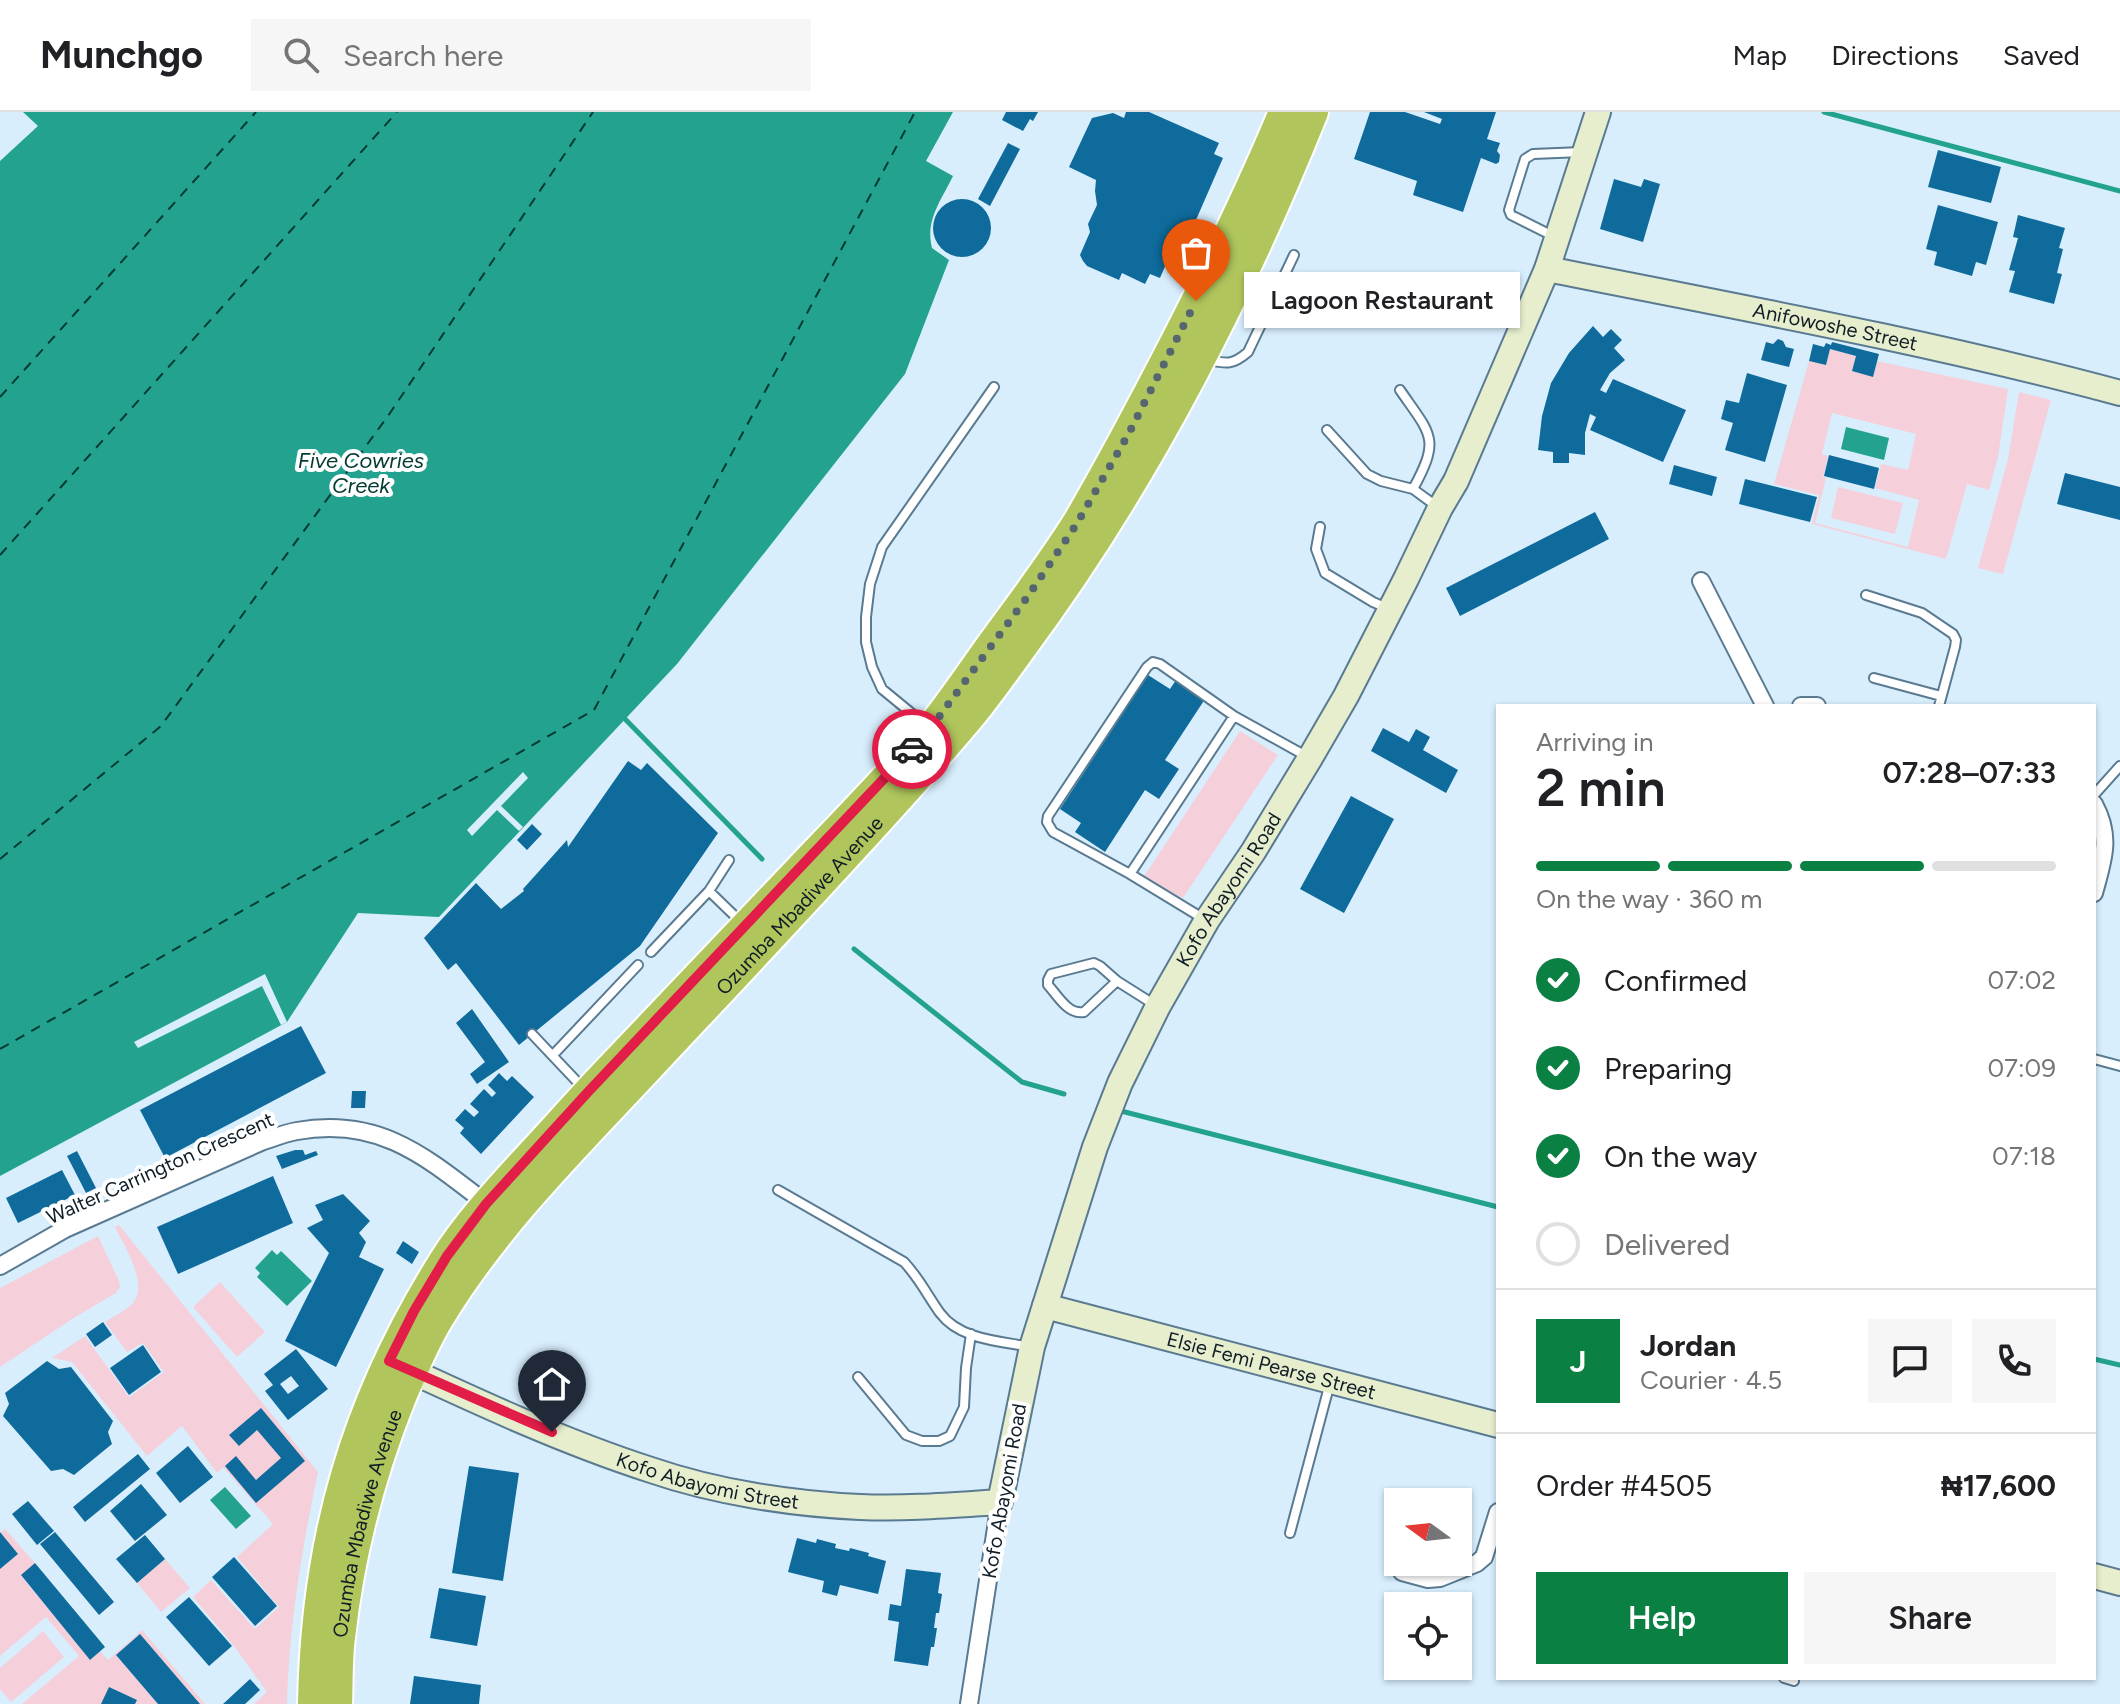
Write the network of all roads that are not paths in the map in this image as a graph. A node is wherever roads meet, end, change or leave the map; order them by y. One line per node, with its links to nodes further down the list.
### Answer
1 (1284, 112): 23 (highway, Ozumba Mbadiwe Avenue)
2 (1313, 112): 8 (highway, Ozumba Mbadiwe Avenue)
3 (1598, 112): 4 (street, Kofo Abayomi Road)
4 (1586, 151): 5 (street, Kofo Abayomi Road); 5 (lane)
5 (1556, 238): 7 (street, Kofo Abayomi Road)
6 (1294, 255): 8 (lane)
7 (1547, 269): 11 (street, Anifowoshe Street); 14 (street, Kofo Abayomi Road)
8 (1199, 358): 44 (highway, Ozumba Mbadiwe Avenue)
9 (994, 387): 23 (lane)
10 (1400, 390): 13 (lane)
11 (2120, 393)
12 (1327, 430): 13 (lane)
13 (1413, 489): 14 (lane)
14 (1440, 508): 18 (street, Kofo Abayomi Road)
15 (1320, 527): 18 (lane)
16 (1701, 581): 21 (street)
17 (1866, 595): 20 (lane)
18 (1390, 609): 24 (street, Kofo Abayomi Road)
19 (1874, 678): 20 (lane)
20 (1940, 701)
21 (1764, 704)
22 (1234, 716): 24 (lane); 29 (lane); 29 (lane)
23 (930, 729): 33 (highway, Ozumba Mbadiwe Avenue)
24 (1310, 758): 32 (street, Kofo Abayomi Road)
25 (2120, 766): 26 (lane)
26 (2096, 793)
27 (2096, 809): 30 (street)
28 (729, 860): 31 (lane)
29 (1130, 874): 32 (lane)
30 (2096, 885)
31 (709, 891): 33 (lane); 34 (lane)
32 (1207, 920): 37 (street, Kofo Abayomi Road)
33 (746, 927): 42 (highway, Ozumba Mbadiwe Avenue)
34 (651, 952)
35 (638, 965): 39 (lane)
36 (1117, 981): 36 (lane); 37 (lane)
37 (1158, 1006): 46 (street, Kofo Abayomi Road)
38 (532, 1034): 39 (lane)
39 (553, 1055): 42 (lane)
40 (2096, 1060): 41 (lane)
41 (2120, 1066)
42 (588, 1092): 44 (highway, Ozumba Mbadiwe Avenue)
43 (778, 1190): 47 (lane)
44 (497, 1212): 45 (street, Walter Carrington Crescent); 49 (highway, Ozumba Mbadiwe Avenue)
45 (0, 1266)
46 (1045, 1306): 48 (street, Kofo Abayomi Road); 51 (street, Elsie Femi Pearse Street)
47 (971, 1334): 48 (lane); 50 (lane)
48 (1032, 1347): 53 (street, Kofo Abayomi Road)
49 (400, 1366): 53 (street, Kofo Abayomi Street); 63 (highway, Ozumba Mbadiwe Avenue); 64 (highway, Ozumba Mbadiwe Avenue)
50 (858, 1377)
51 (1330, 1382): 52 (street, Elsie Femi Pearse Street); 55 (lane)
52 (1496, 1424)
53 (1000, 1502): 65 (street, Kofo Abayomi Road)
54 (1496, 1518): 56 (street)
55 (1290, 1533)
56 (1472, 1565)
57 (1417, 1576): 58 (street)
58 (1445, 1576)
59 (2096, 1577): 60 (street)
60 (2120, 1583)
61 (1791, 1680): 62 (lane)
62 (1794, 1681)
63 (313, 1704)
64 (337, 1704)
65 (969, 1704)

